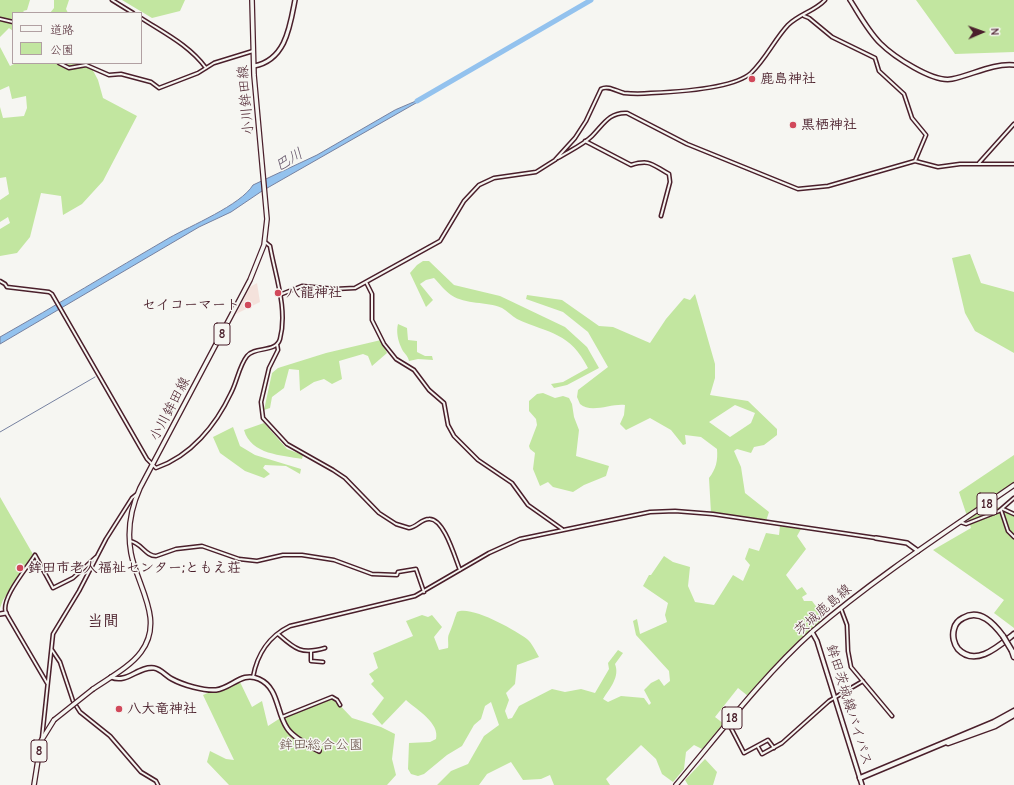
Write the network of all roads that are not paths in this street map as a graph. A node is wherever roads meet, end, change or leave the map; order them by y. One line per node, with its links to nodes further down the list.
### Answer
1 (112, 0): 6 (street)
2 (252, 0): 11 (main road, 小川鉾田線 / 8)
3 (295, 0): 14 (street)
4 (826, 0): 7 (street)
5 (850, 0): 13 (street)
6 (131, 12)
7 (804, 16): 18 (street); 19 (street)
8 (0, 19): 10 (street)
9 (142, 19): 15 (street)
10 (12, 22)
11 (253, 51): 14 (main road, 小川鉾田線 / 8); 15 (street)
12 (61, 64): 15 (street)
13 (1014, 65)
14 (254, 66): 23 (main road, 小川鉾田線 / 8)
15 (206, 68)
16 (1014, 124): 20 (street)
17 (585, 141): 18 (street); 19 (street); 22 (street)
18 (556, 160): 25 (street)
19 (915, 161): 20 (street)
20 (978, 164): 21 (street)
21 (1014, 164)
22 (660, 216)
23 (264, 242): 26 (street); 28 (main road, 小川鉾田線 / 8)
24 (0, 281): 28 (street)
25 (366, 282): 26 (street); 35 (street)
26 (282, 294): 27 (street)
27 (278, 344): 28 (street); 41 (street)
28 (152, 466): 30 (main road, 小川鉾田線 / 8)
29 (1014, 485): 34 (main road, 茨城鹿島線 / 18)
30 (138, 494): 38 (main road, 小川鉾田線 / 8); 40 (street)
31 (1014, 498): 32 (street)
32 (1002, 509): 33 (street); 34 (street); 36 (street)
33 (1014, 514)
34 (960, 522): 39 (main road, 茨城鹿島線 / 18)
35 (562, 530): 37 (street); 41 (street)
36 (1014, 537)
37 (876, 538): 39 (street)
38 (130, 541): 42 (street); 54 (main road, 小川鉾田線 / 8)
39 (918, 551): 43 (main road, 茨城鹿島線 / 18)
40 (96, 558): 44 (street); 50 (street)
41 (460, 570): 42 (street)
42 (424, 592): 47 (street)
43 (840, 608): 46 (main road, 茨城鹿島線 / 18); 56 (street)
44 (6, 613): 45 (street); 57 (street)
45 (0, 614)
46 (812, 632): 58 (street, 鉾田茨城線バイパス); 64 (main road, 茨城鹿島線 / 18)
47 (278, 634): 51 (street); 55 (street)
48 (1014, 634): 52 (highway, bridge)
49 (325, 648): 51 (street)
50 (52, 650): 57 (street); 72 (street)
51 (311, 652): 53 (street)
52 (1014, 657)
53 (323, 662)
54 (110, 677): 55 (street); 65 (main road, 小川鉾田線 / 8, bridge)
55 (253, 677): 63 (street)
56 (863, 681): 58 (street); 62 (street)
57 (47, 683): 65 (street)
58 (835, 697): 67 (street); 70 (street, 鉾田茨城線バイパス)
59 (340, 705): 63 (street)
60 (1014, 711): 68 (highway)
61 (1014, 715): 68 (highway)
62 (892, 716)
63 (282, 717): 69 (street)
64 (727, 724): 66 (street); 73 (main road, 茨城鹿島線 / 18)
65 (42, 738): 71 (main road, 小川鉾田線 / 8)
66 (758, 747): 67 (street); 67 (street)
67 (774, 748)
68 (928, 750): 70 (highway)
69 (319, 751)
70 (860, 778): 74 (street, 鉾田茨城線バイパス)
71 (34, 785)
72 (158, 785)
73 (676, 785)
74 (862, 785)

